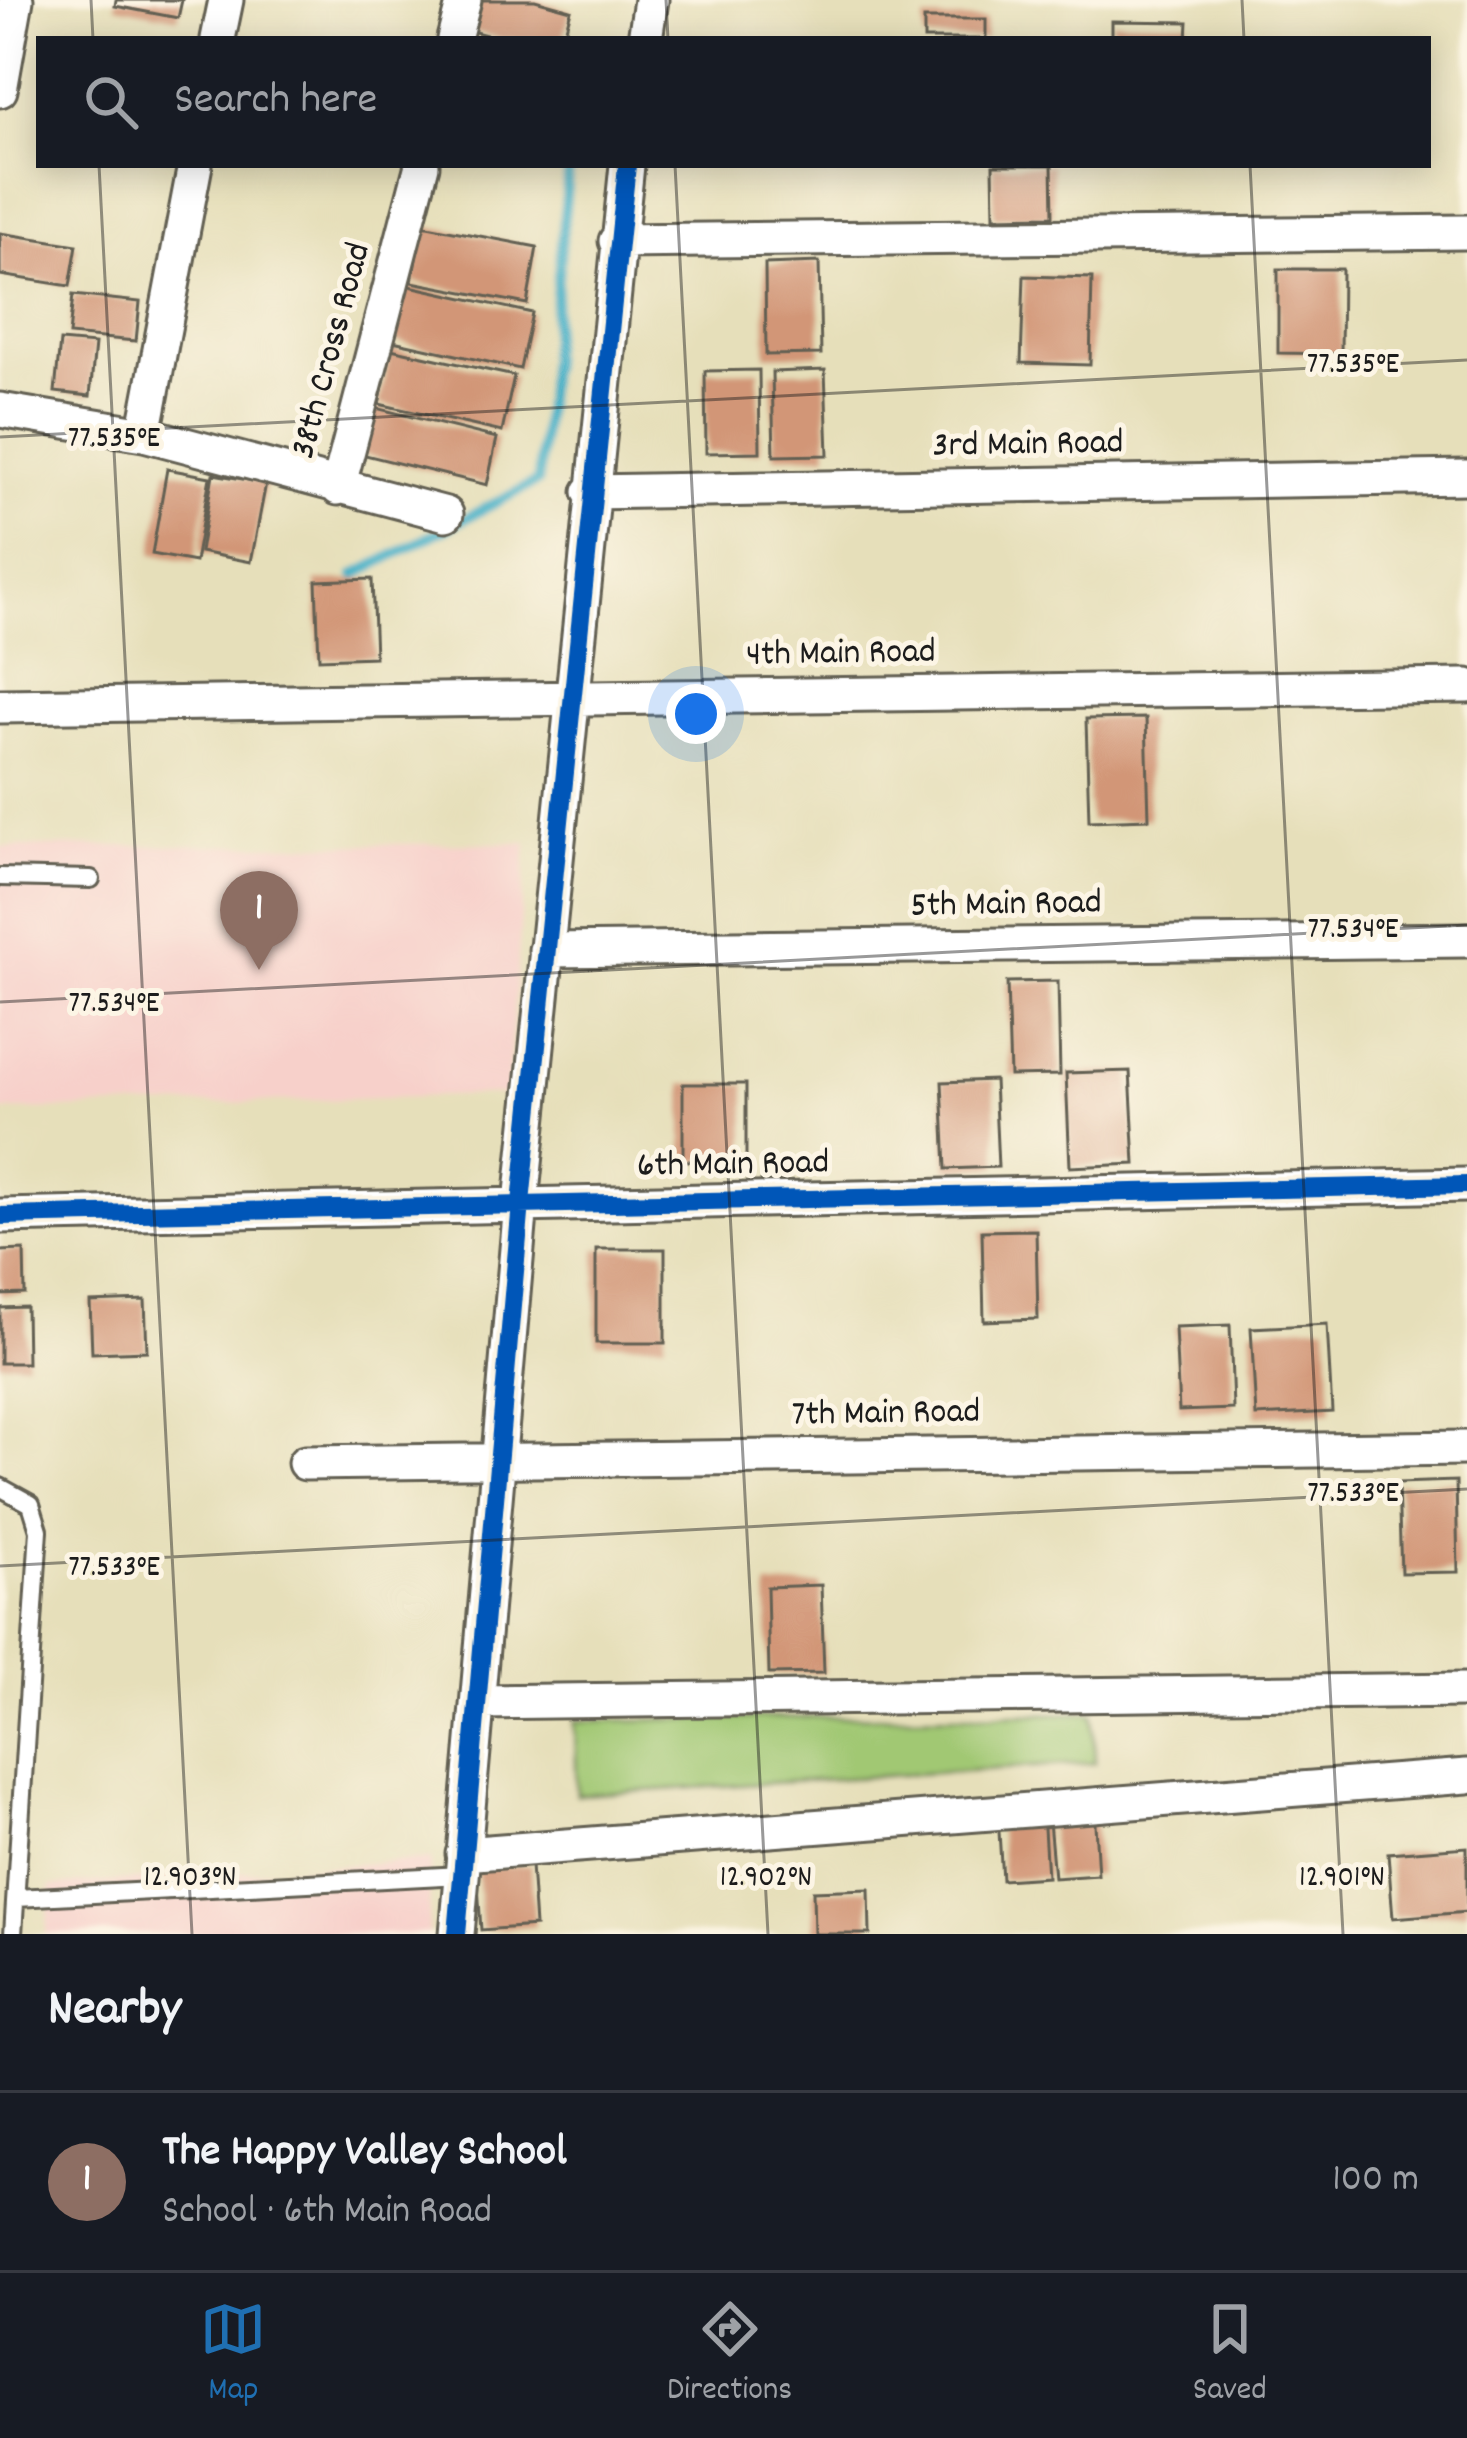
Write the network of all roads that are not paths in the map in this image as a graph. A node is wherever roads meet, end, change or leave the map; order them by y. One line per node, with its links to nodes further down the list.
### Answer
1 (16, 0): 8 (street)
2 (226, 0): 5 (street)
3 (464, 0): 6 (street)
4 (651, 0): 7 (street)
5 (219, 36)
6 (455, 36)
7 (645, 36)
8 (0, 90)
9 (194, 168): 15 (street)
10 (421, 168): 17 (street, 38th Cross Road)
11 (627, 168): 13 (street)
12 (1467, 232): 13 (street)
13 (616, 241): 18 (street)
14 (0, 410): 15 (street)
15 (144, 434): 17 (street)
16 (1467, 477): 18 (street, 3rd Main Road)
17 (338, 488): 19 (street)
18 (590, 492): 21 (street)
19 (446, 514)
20 (1467, 686): 21 (street, 4th Main Road)
21 (571, 697): 22 (street, 4th Main Road); 26 (street)
22 (0, 706)
23 (0, 877): 24 (lane)
24 (91, 879)
25 (1467, 940): 26 (street, 5th Main Road)
26 (546, 950): 28 (street)
27 (1467, 1185): 28 (street, 6th Main Road)
28 (521, 1203): 29 (street, 6th Main Road); 31 (street)
29 (0, 1216)
30 (1467, 1448): 31 (street, 7th Main Road)
31 (499, 1458): 32 (street, 7th Main Road); 35 (street)
32 (305, 1463)
33 (0, 1486): 38 (lane)
34 (1467, 1690): 35 (street)
35 (478, 1702): 37 (street)
36 (1467, 1776): 37 (street)
37 (463, 1864): 38 (lane); 40 (street)
38 (16, 1898): 39 (lane)
39 (13, 1934)
40 (457, 1934)

